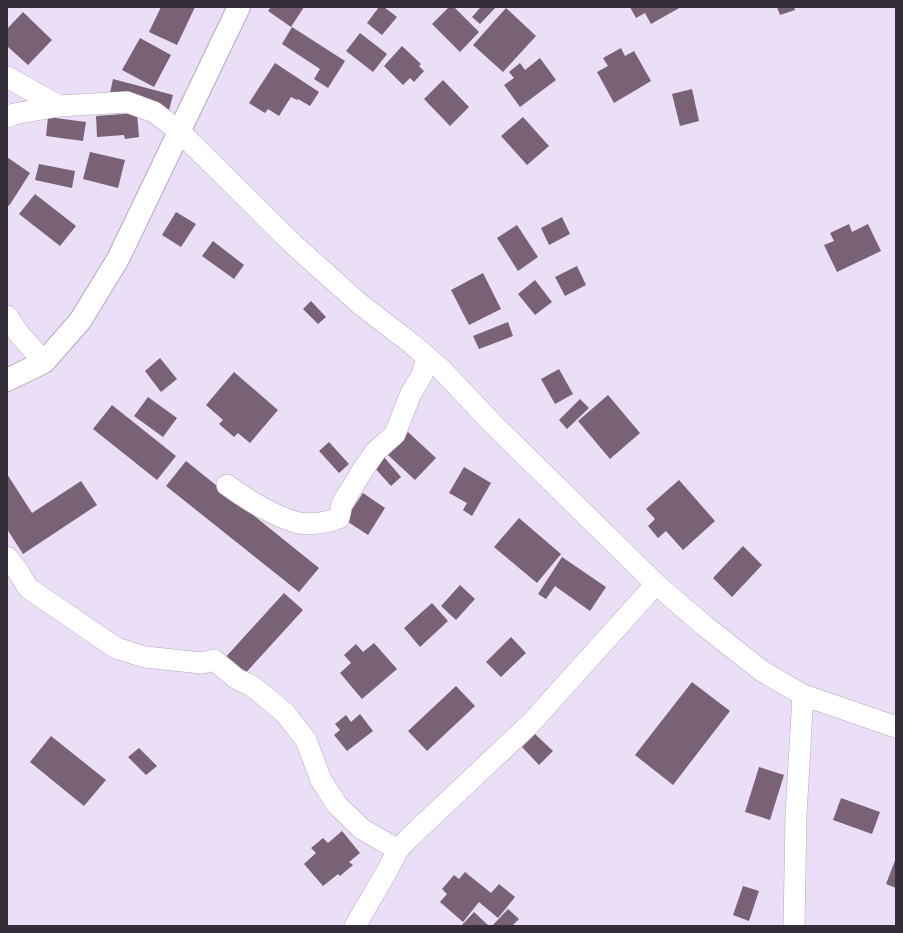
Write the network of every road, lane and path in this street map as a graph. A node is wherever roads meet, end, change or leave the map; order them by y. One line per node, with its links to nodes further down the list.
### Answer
1 (239, 7): 5 (street)
2 (7, 77): 3 (street)
3 (59, 106): 4 (street); 5 (street)
4 (7, 117)
5 (179, 131): 7 (street); 8 (street)
6 (7, 316): 8 (street)
7 (427, 357): 10 (street); 12 (street)
8 (44, 362): 9 (street)
9 (7, 380)
10 (227, 485)
11 (7, 557): 15 (street)
12 (656, 584): 13 (street); 15 (street)
13 (803, 695): 14 (street); 17 (street)
14 (896, 727)
15 (398, 850): 16 (street)
16 (355, 926)
17 (794, 926)

